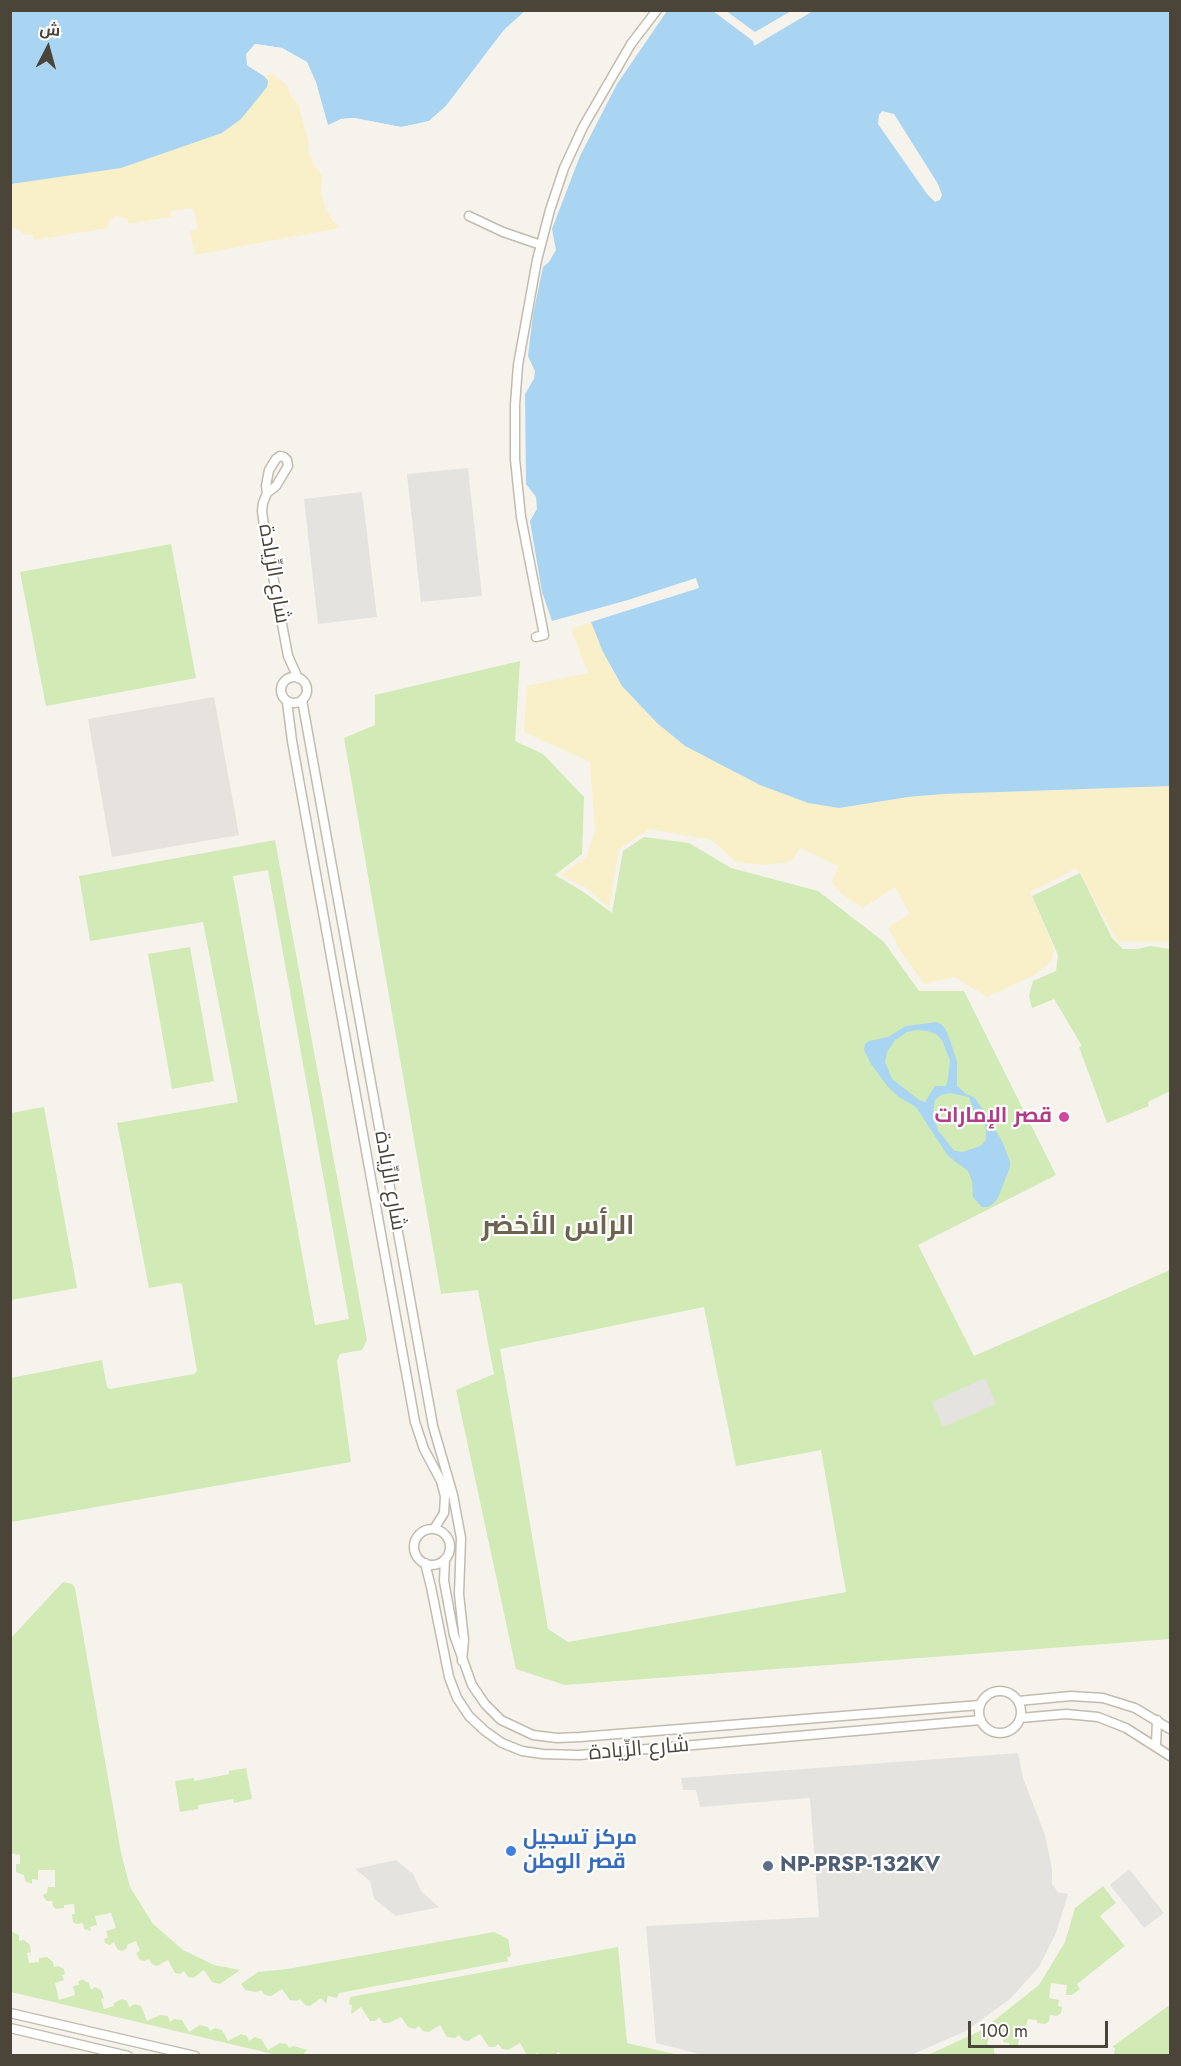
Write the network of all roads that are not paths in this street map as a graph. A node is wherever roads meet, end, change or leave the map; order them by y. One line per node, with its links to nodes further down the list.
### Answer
1 (657, 10): 3 (street)
2 (469, 216): 3 (street)
3 (541, 245): 5 (street)
4 (267, 493): 6 (street, شارع الرِّيادة)
5 (536, 637)
6 (288, 656): 7 (street, شارع الرِّيادة); 8 (street, شارع الرِّيادة)
7 (298, 678): 8 (street); 9 (street)
8 (286, 680): 10 (street)
9 (303, 700): 10 (street); 14 (street, شارع الرِّيادة)
10 (287, 702): 11 (street, شارع الرِّيادة)
11 (434, 1529): 12 (street); 13 (street)
12 (445, 1559): 13 (street); 14 (street, شارع الرِّيادة)
13 (424, 1563): 18 (street, شارع الرِّيادة)
14 (462, 1661): 16 (street, شارع الرِّيادة)
15 (1018, 1701): 16 (street); 17 (street); 19 (street)
16 (980, 1705): 18 (street)
17 (1020, 1718): 18 (street); 21 (street)
18 (981, 1720)
19 (1157, 1720): 20 (street); 21 (street)
20 (1170, 1729)
21 (1156, 1746): 22 (street)
22 (1170, 1756)
23 (10, 2013): 26 (street)
24 (10, 2028): 25 (street)
25 (128, 2055)
26 (195, 2055)

